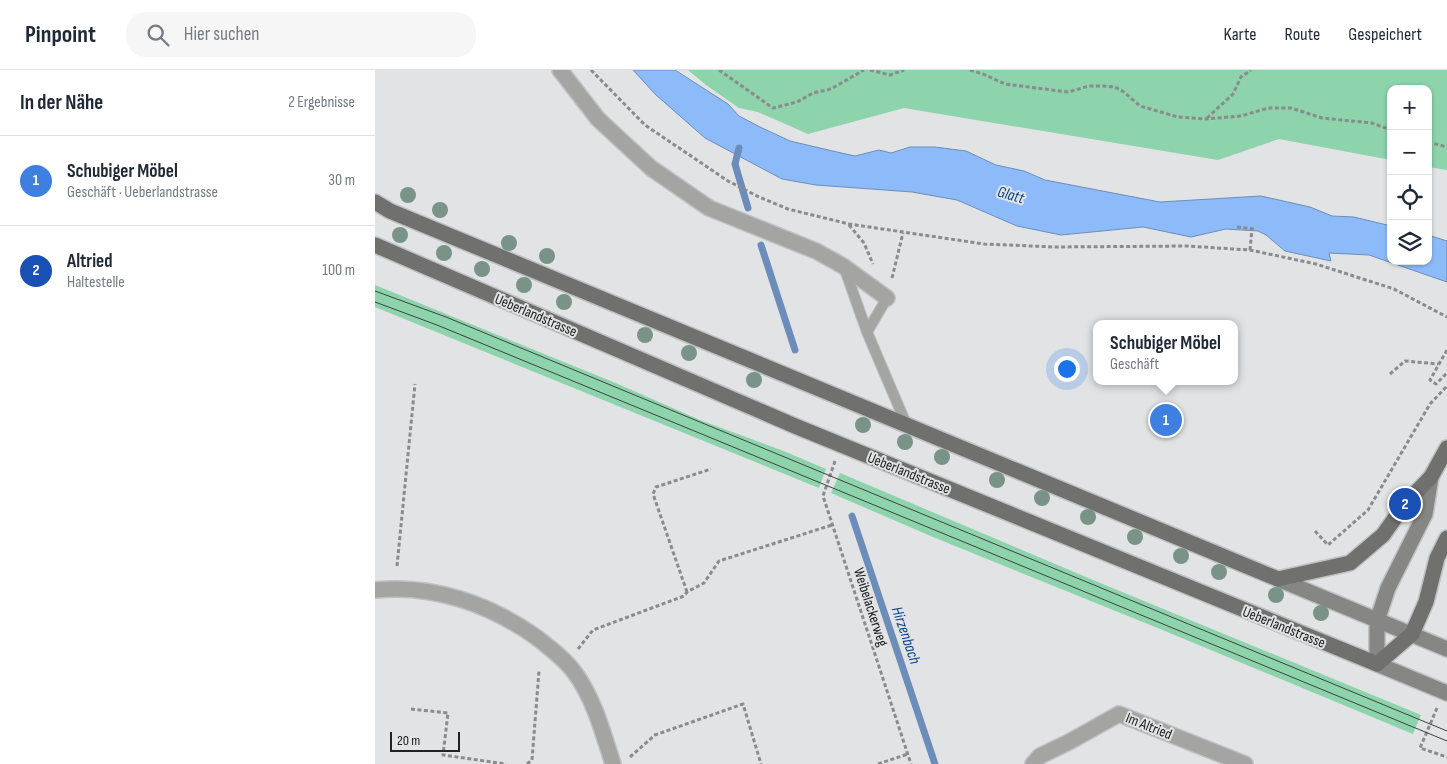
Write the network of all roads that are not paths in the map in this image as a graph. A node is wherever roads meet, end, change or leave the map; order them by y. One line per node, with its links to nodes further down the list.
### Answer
1 (560, 70): 4 (street)
2 (375, 202): 7 (main road)
3 (375, 245): 16 (main road, Ueberlandstrasse)
4 (843, 266): 5 (street); 6 (lane)
5 (887, 298): 6 (lane)
6 (867, 332): 7 (lane)
7 (907, 426): 11 (main road)
8 (1447, 448): 9 (main road)
9 (1431, 477): 11 (main road); 13 (main road)
10 (1447, 538): 14 (main road)
11 (1277, 579): 13 (main road)
12 (375, 590): 18 (street)
13 (1377, 621): 14 (main road); 16 (main road)
14 (1412, 634): 15 (main road); 16 (main road)
15 (1447, 649)
16 (1377, 664): 17 (main road, Ueberlandstrasse)
17 (1447, 693)
18 (613, 764)
19 (1033, 764): 20 (street, Im Altried)
20 (1245, 764)

